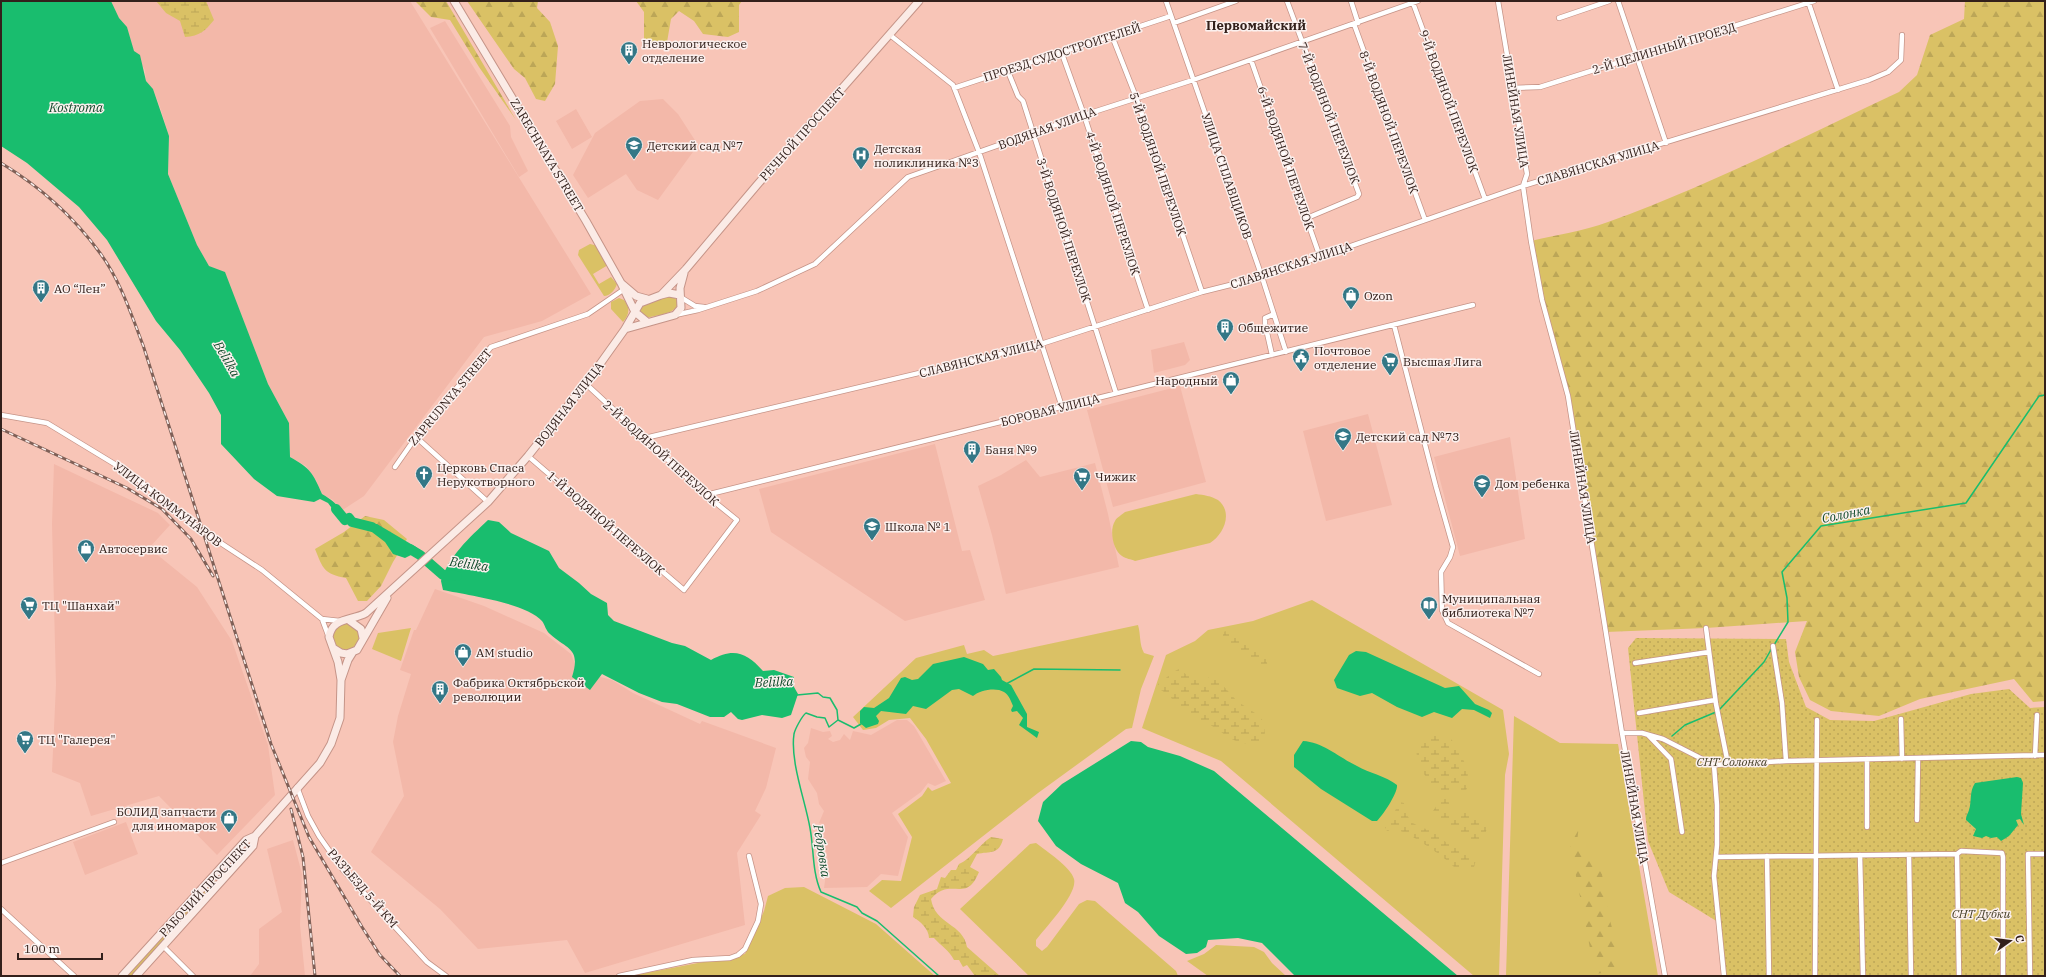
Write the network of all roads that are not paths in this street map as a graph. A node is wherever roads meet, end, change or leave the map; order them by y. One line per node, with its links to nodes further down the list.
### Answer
1 (454, 1): 41 (street, ZARECHNAYA STREET)
2 (920, 1): 17 (street, РЕЧНОЙ ПРОСПЕКТ)
3 (1166, 1): 13 (street, УЛИЦА СПЛАВЩИКОВ)
4 (1236, 1): 15 (street)
5 (1287, 1): 20 (street, 7-Й ВОДЯНОЙ ПЕРЕУЛОК)
6 (1352, 1): 16 (street, 8-Й ВОДЯНОЙ ПЕРЕУЛОК)
7 (1498, 1): 27 (street, ЛИНЕЙНАЯ УЛИЦА)
8 (1609, 1): 14 (street)
9 (1618, 1): 22 (street)
10 (1814, 1): 12 (street, 2-Й ЦЕЛИННЫЙ ПРОЕЗД)
11 (1415, 2): 16 (street, ВОДЯНАЯ УЛИЦА); 35 (street, 9-Й ВОДЯНОЙ ПЕРЕУЛОК)
12 (1808, 2): 22 (street, 2-Й ЦЕЛИННЫЙ ПРОЕЗД); 28 (street)
13 (1171, 16): 15 (street, УЛИЦА СПЛАВЩИКОВ); 19 (street, ПРОЕЗД СУДОСТРОИТЕЛЕЙ)
14 (1560, 18)
15 (1174, 23): 25 (street, УЛИЦА СПЛАВЩИКОВ)
16 (1356, 24): 20 (street, ВОДЯНАЯ УЛИЦА); 37 (street, 8-Й ВОДЯНОЙ ПЕРЕУЛОК)
17 (890, 35): 26 (street); 39 (street, РЕЧНОЙ ПРОСПЕКТ)
18 (1902, 35): 28 (street, СЛАВЯНСКАЯ УЛИЦА)
19 (1112, 36): 21 (street, ПРОЕЗД СУДОСТРОИТЕЛЕЙ); 29 (street, 5-Й ВОДЯНОЙ ПЕРЕУЛОК)
20 (1303, 42): 23 (street, ВОДЯНАЯ УЛИЦА); 36 (street, 7-Й ВОДЯНОЙ ПЕРЕУЛОК)
21 (1061, 51): 24 (street, ПРОЕЗД СУДОСТРОИТЕЛЕЙ); 30 (street, 4-Й ВОДЯНОЙ ПЕРЕУЛОК)
22 (1638, 57): 27 (street, 2-Й ЦЕЛИННЫЙ ПРОЕЗД); 32 (street)
23 (1252, 60): 25 (street, ВОДЯНАЯ УЛИЦА); 36 (street, 6-Й ВОДЯНОЙ ПЕРЕУЛОК)
24 (1007, 69): 26 (street, ПРОЕЗД СУДОСТРОИТЕЛЕЙ); 31 (street, 3-Й ВОДЯНОЙ ПЕРЕУЛОК)
25 (1193, 80): 29 (street, ВОДЯНАЯ УЛИЦА); 40 (street, УЛИЦА СПЛАВЩИКОВ)
26 (954, 88): 33 (street)
27 (1513, 88): 34 (street, ЛИНЕЙНАЯ УЛИЦА)
28 (1838, 90): 32 (street, СЛАВЯНСКАЯ УЛИЦА)
29 (1136, 97): 30 (street, ВОДЯНАЯ УЛИЦА); 42 (street, 5-Й ВОДЯНОЙ ПЕРЕУЛОК)
30 (1084, 114): 31 (street, ВОДЯНАЯ УЛИЦА); 48 (street, 4-Й ВОДЯНОЙ ПЕРЕУЛОК)
31 (1034, 134): 33 (street, ВОДЯНАЯ УЛИЦА); 54 (street, 3-Й ВОДЯНОЙ ПЕРЕУЛОК)
32 (1666, 143): 34 (street, СЛАВЯНСКАЯ УЛИЦА)
33 (979, 152): 47 (street, ВОДЯНАЯ УЛИЦА); 56 (street)
34 (1523, 186): 35 (street, СЛАВЯНСКАЯ УЛИЦА); 89 (street, ЛИНЕЙНАЯ УЛИЦА)
35 (1485, 199): 37 (street, СЛАВЯНСКАЯ УЛИЦА)
36 (1307, 218): 38 (street, 6-Й ВОДЯНОЙ ПЕРЕУЛОК)
37 (1425, 220): 38 (street, СЛАВЯНСКАЯ УЛИЦА)
38 (1320, 257): 40 (street, СЛАВЯНСКАЯ УЛИЦА)
39 (686, 269): 43 (street, РЕЧНОЙ ПРОСПЕКТ); 44 (street)
40 (1262, 277): 42 (street, СЛАВЯНСКАЯ УЛИЦА); 50 (street, УЛИЦА СПЛАВЩИКОВ)
41 (622, 286): 45 (street); 49 (street, ZARECHNAYA STREET); 63 (street, ZAPRUDNYA STREET)
42 (1202, 292): 48 (street, СЛАВЯНСКАЯ УЛИЦА)
43 (661, 295): 44 (street); 45 (street)
44 (681, 296): 47 (street); 51 (street)
45 (647, 299): 49 (street, ВОДЯНАЯ УЛИЦА)
46 (1473, 305): 53 (street, БОРОВАЯ УЛИЦА)
47 (706, 307): 51 (street, ВОДЯНАЯ УЛИЦА)
48 (1148, 310): 54 (street, СЛАВЯНСКАЯ УЛИЦА)
49 (635, 312): 52 (street); 55 (street, ВОДЯНАЯ УЛИЦА)
50 (1274, 314): 57 (street, УЛИЦА СПЛАВЩИКОВ); 58 (street)
51 (675, 315): 52 (street)
52 (647, 322): 55 (street)
53 (1394, 325): 57 (street, БОРОВАЯ УЛИЦА); 82 (street)
54 (1095, 328): 56 (street, СЛАВЯНСКАЯ УЛИЦА); 60 (street, 3-Й ВОДЯНОЙ ПЕРЕУЛОК)
55 (625, 329): 59 (street, ВОДЯНАЯ УЛИЦА)
56 (1041, 344): 61 (street); 64 (street, СЛАВЯНСКАЯ УЛИЦА)
57 (1286, 352): 58 (street, БОРОВАЯ УЛИЦА)
58 (1272, 356): 60 (street, БОРОВАЯ УЛИЦА)
59 (586, 384): 64 (street, 2-Й ВОДЯНОЙ ПЕРЕУЛОК); 65 (street, ВОДЯНАЯ УЛИЦА)
60 (1116, 394): 61 (street, БОРОВАЯ УЛИЦА)
61 (1062, 407): 67 (street, БОРОВАЯ УЛИЦА)
62 (1, 415): 71 (street, УЛИЦА КОММУНАРОВ)
63 (416, 437): 66 (street, ZAPRUDNYA STREET); 68 (street)
64 (644, 438): 67 (street, 2-Й ВОДЯНОЙ ПЕРЕУЛОК)
65 (528, 456): 68 (street, ВОДЯНАЯ УЛИЦА); 69 (street, 1-Й ВОДЯНОЙ ПЕРЕУЛОК)
66 (395, 467)
67 (706, 495): 69 (street, 2-Й ВОДЯНОЙ ПЕРЕУЛОК)
68 (488, 502): 70 (street, ВОДЯНАЯ УЛИЦА)
69 (737, 520)
70 (392, 591): 72 (street); 76 (street)
71 (322, 619): 73 (street); 75 (street)
72 (350, 620): 73 (street); 76 (street)
73 (340, 621): 75 (street)
74 (1706, 628): 80 (street)
75 (329, 637): 78 (street)
76 (363, 638): 79 (street)
77 (1773, 646): 97 (street)
78 (333, 648): 79 (street); 83 (street)
79 (353, 652): 83 (street, РАБОЧИЙ ПРОСПЕКТ)
80 (1709, 652): 81 (street); 84 (street)
81 (1635, 663)
82 (1539, 674)
83 (341, 680): 100 (street, РАБОЧИЙ ПРОСПЕКТ)
84 (1716, 700): 85 (street); 99 (street)
85 (1639, 713)
86 (2037, 715): 91 (street)
87 (1901, 719): 94 (street)
88 (1817, 720): 96 (street)
89 (1622, 733): 90 (street); 123 (street, ЛИНЕЙНАЯ УЛИЦА)
90 (1647, 734): 98 (street); 104 (street)
91 (2035, 756): 92 (street); 95 (street)
92 (2045, 756)
93 (1867, 759): 94 (street); 96 (street); 103 (street)
94 (1902, 759): 95 (street)
95 (1918, 759): 101 (street)
96 (1816, 760): 97 (street); 108 (street)
97 (1786, 761): 99 (street)
98 (1714, 764): 99 (street); 113 (street)
99 (1728, 764)
100 (298, 787): 105 (street, РАБОЧИЙ ПРОСПЕКТ); 121 (street, РАЗЪЕЗД 5-Й КМ)
101 (1916, 820)
102 (114, 822): 114 (street)
103 (1867, 827)
104 (1682, 832)
105 (255, 836): 116 (street, РАБОЧИЙ ПРОСПЕКТ); 118 (street, РАБОЧИЙ ПРОСПЕКТ)
106 (1957, 854): 110 (street); 129 (street); 130 (street)
107 (2045, 854): 131 (street)
108 (1815, 855): 109 (street); 112 (street); 126 (street)
109 (1860, 855): 110 (street); 127 (street)
110 (1910, 855): 128 (street)
111 (749, 856): 122 (street)
112 (1767, 856): 113 (street); 125 (street)
113 (1716, 857): 124 (street)
114 (1, 863)
115 (1, 909): 117 (street)
116 (163, 946): 119 (street, РАБОЧИЙ ПРОСПЕКТ); 120 (street)
117 (74, 976)
118 (122, 976)
119 (136, 976)
120 (193, 976)
121 (446, 976)
122 (619, 976)
123 (1665, 976)
124 (1724, 976)
125 (1769, 976)
126 (1815, 976)
127 (1863, 976)
128 (1911, 976)
129 (1959, 976)
130 (2003, 976)
131 (2030, 976)

